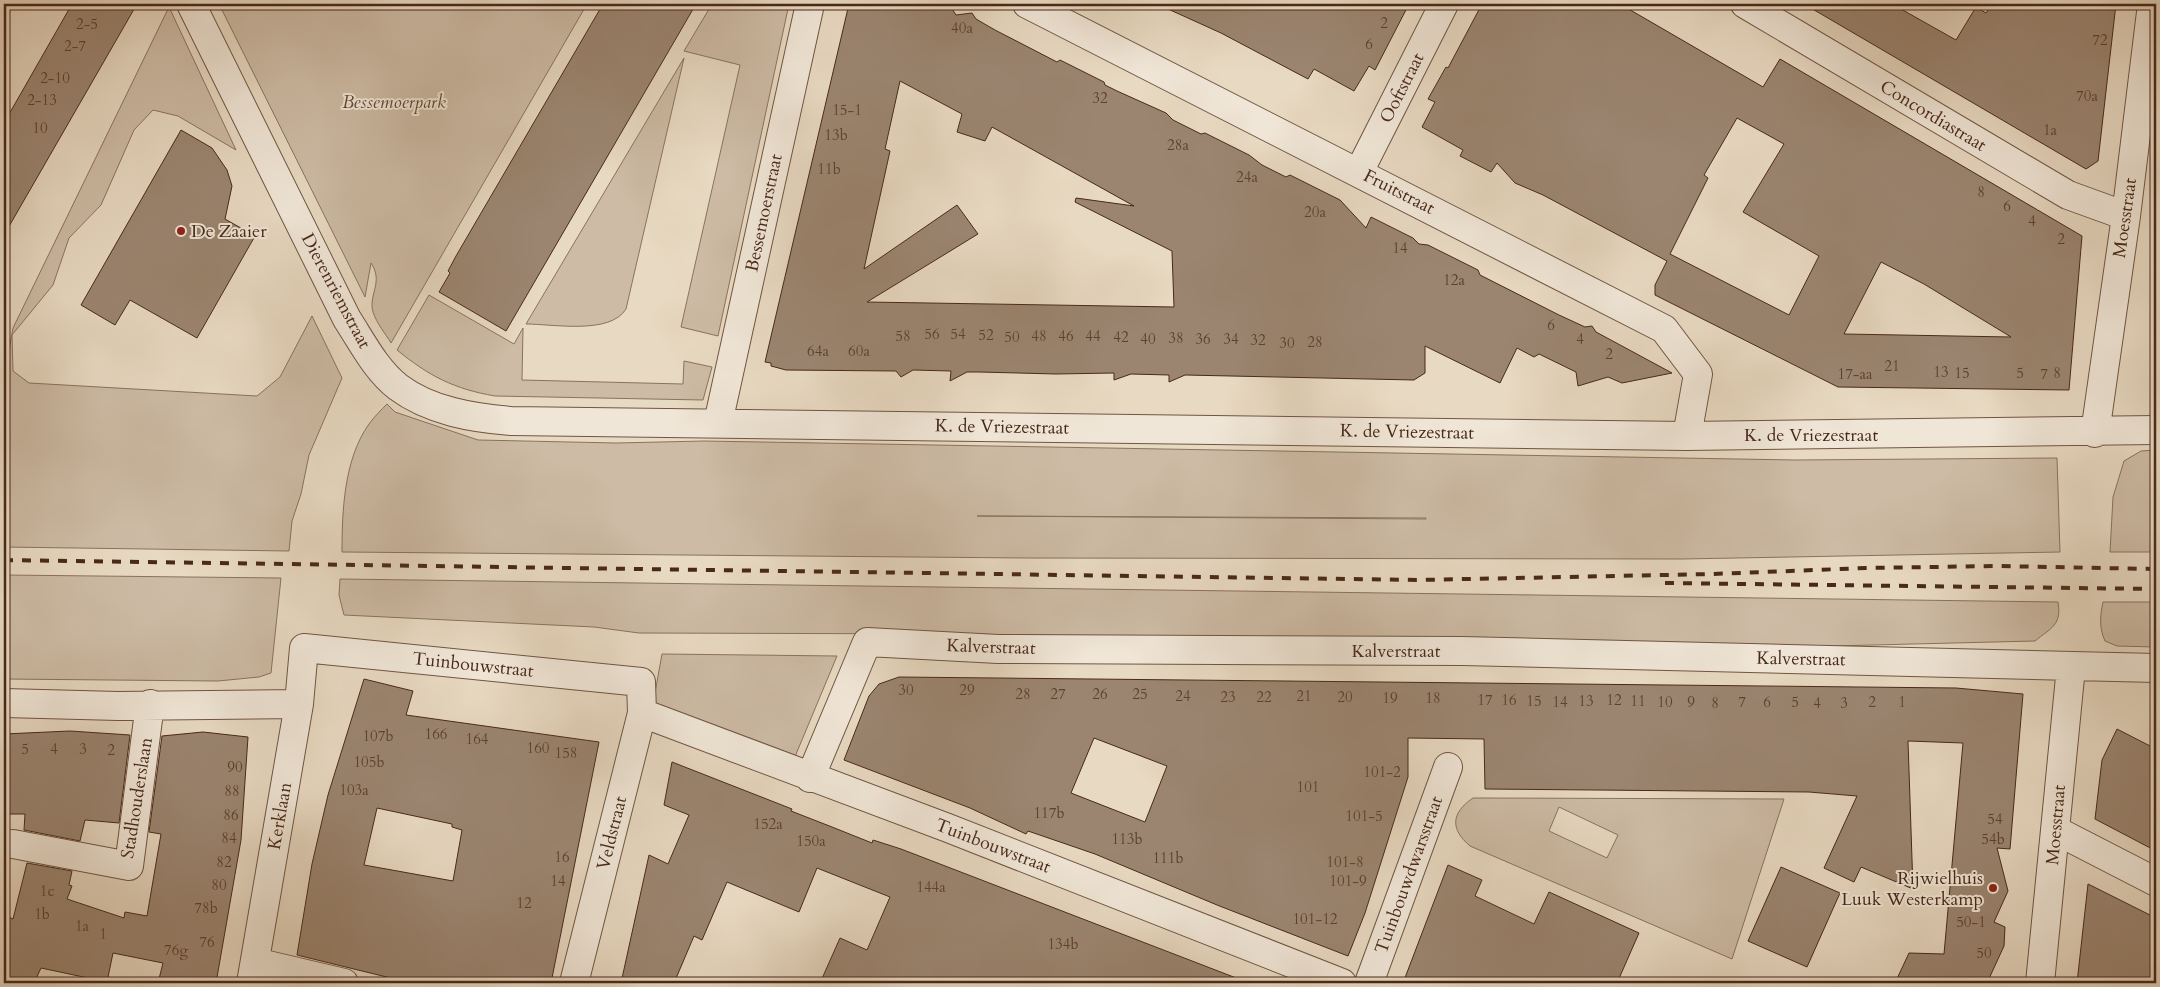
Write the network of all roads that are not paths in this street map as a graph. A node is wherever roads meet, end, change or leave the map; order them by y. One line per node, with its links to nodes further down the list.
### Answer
1 (191, 4): 9 (street, Dierenriemstraat)
2 (810, 4): 9 (street, Bessemoerstraat)
3 (1027, 4): 7 (street, Fruitstraat)
4 (1444, 4): 7 (street, Ooftstraat)
5 (1745, 4): 8 (street, Concordiastraat)
6 (2152, 4): 8 (street, Moesstraat)
7 (1359, 172): 12 (street, Fruitstraat)
8 (2126, 216): 11 (street, Moesstraat)
9 (718, 423): 12 (street, K. de Vriezestraat)
10 (2156, 430): 11 (street, K. de Vriezestraat)
11 (2095, 432): 12 (street, K. de Vriezestraat)
12 (1688, 436)
13 (304, 648): 16 (street, Tuinbouwstraat); 19 (street, Kerklaan)
14 (2071, 667): 15 (street); 22 (street, Kalverstraat); 23 (street, Moesstraat)
15 (2156, 668)
16 (641, 682): 20 (street, Veldstraat)
17 (4, 703): 18 (street)
18 (150, 704): 19 (street); 24 (street, Stadhouderslaan)
19 (299, 704): 26 (street, Kerklaan)
20 (642, 713): 22 (street, Tuinbouwstraat); 28 (street, Veldstraat)
21 (1448, 767): 30 (street, Tuinbouwdwarsstraat)
22 (810, 778): 29 (street, Tuinbouwstraat)
23 (2055, 830): 25 (street); 31 (street, Moesstraat)
24 (13, 844)
25 (2156, 882)
26 (253, 973): 27 (street)
27 (344, 983)
28 (574, 983)
29 (1342, 983)
30 (1370, 983)
31 (2040, 983)

